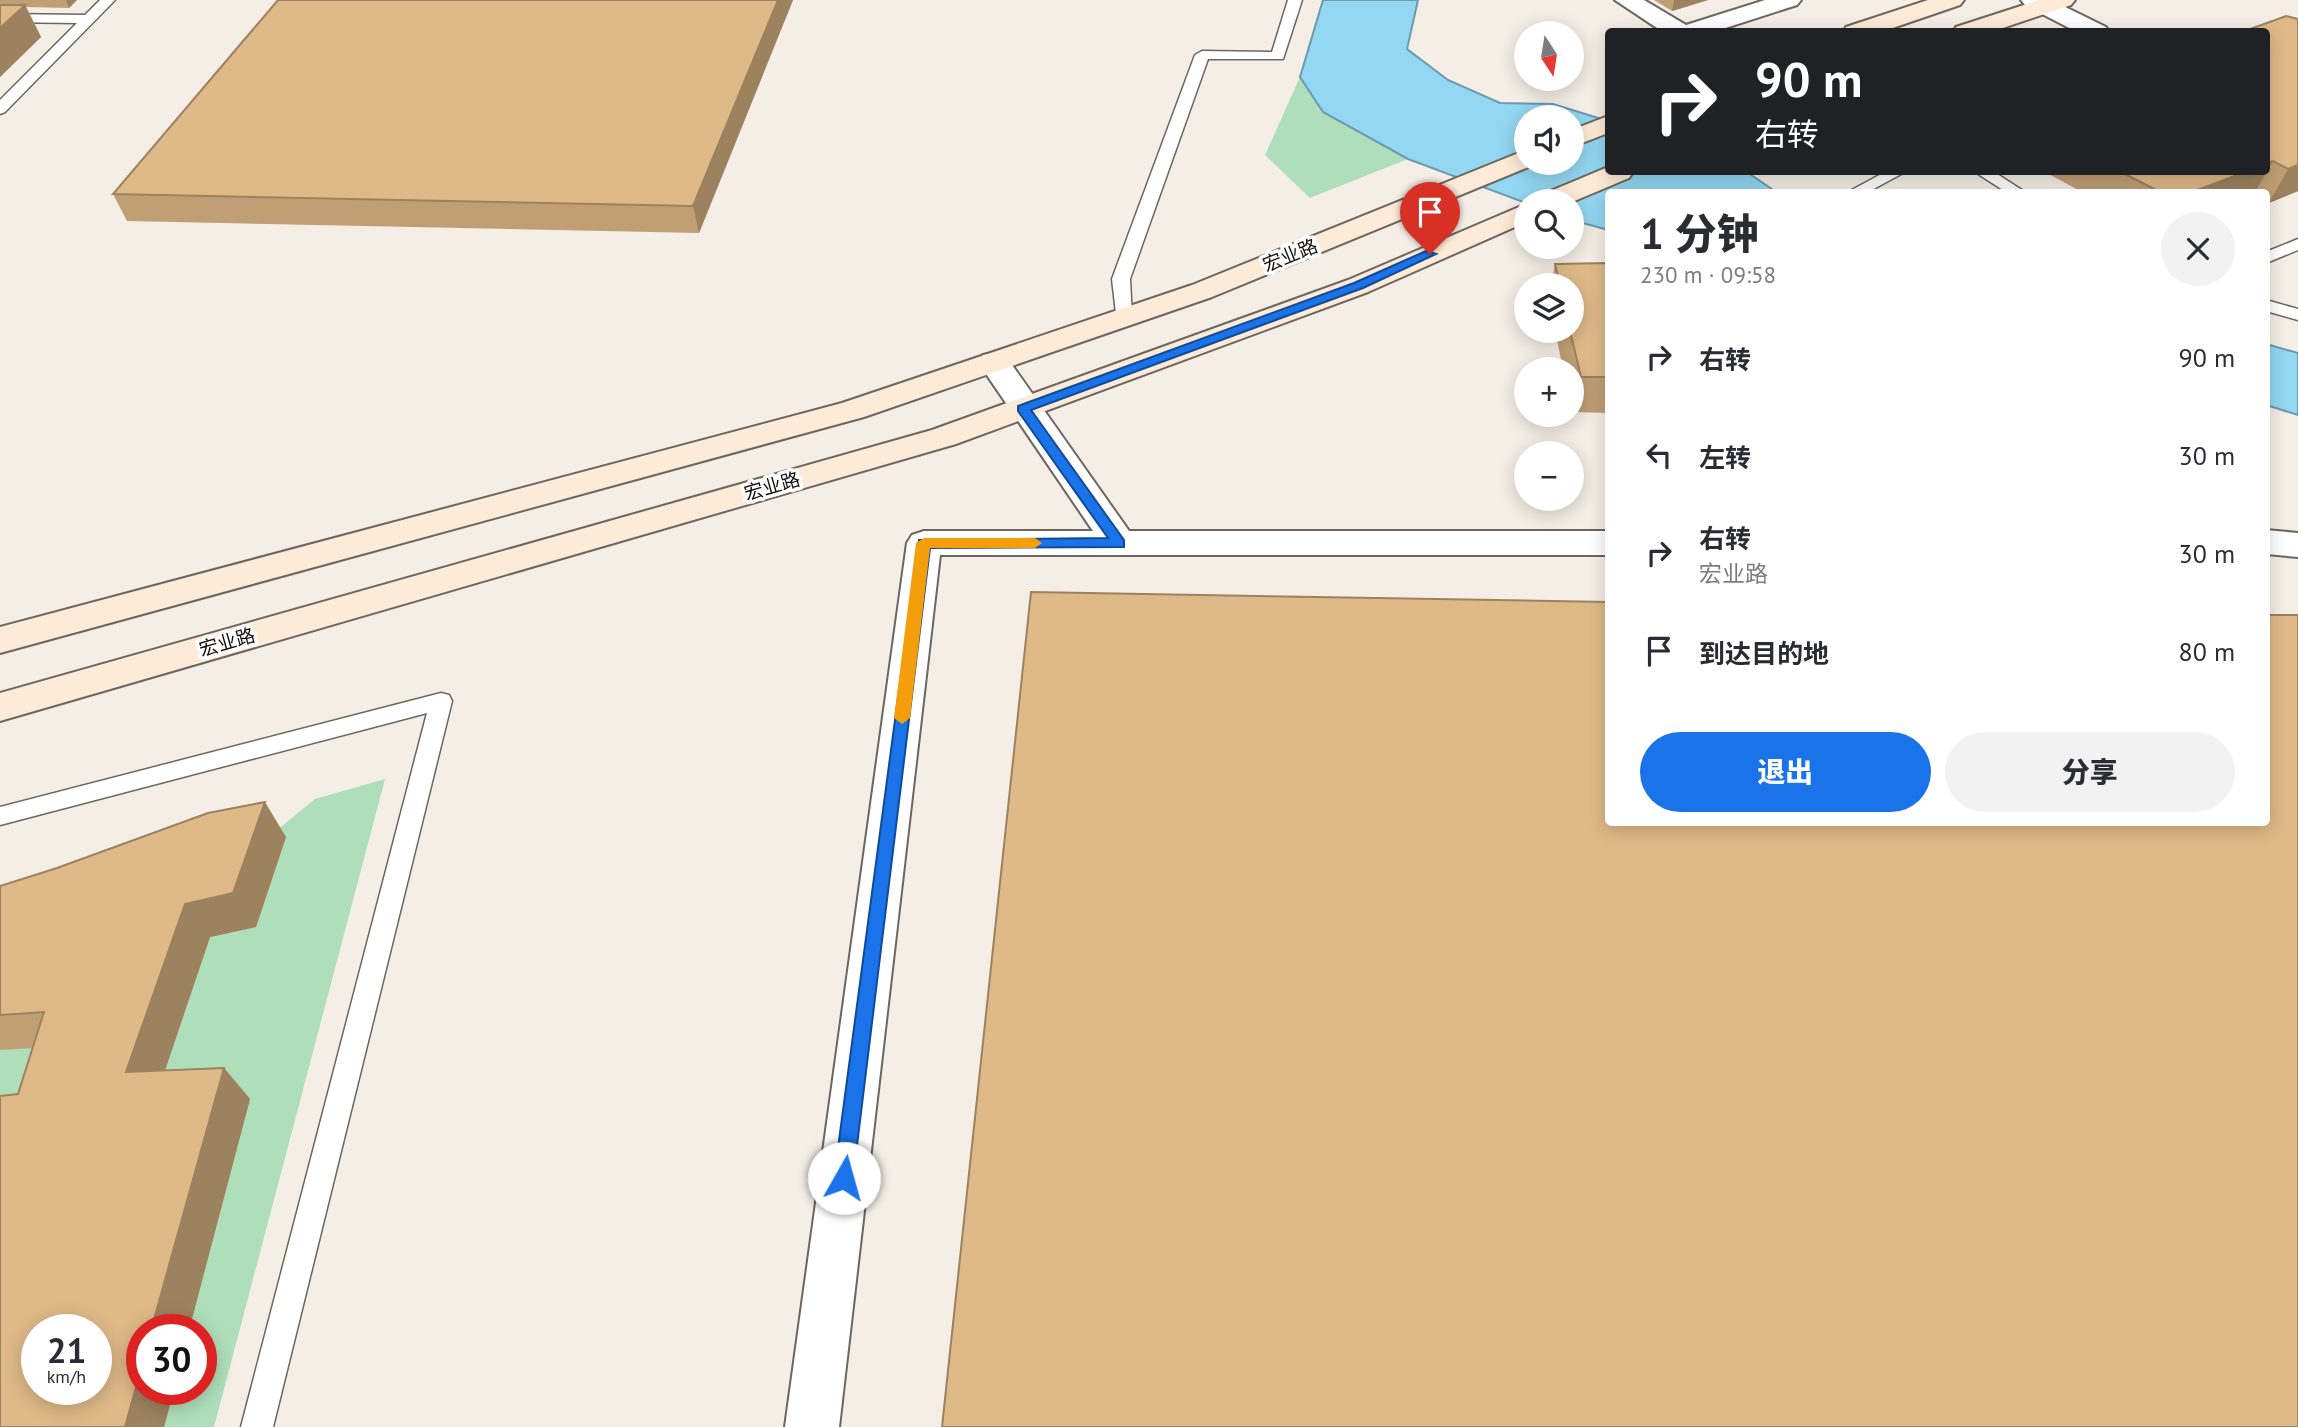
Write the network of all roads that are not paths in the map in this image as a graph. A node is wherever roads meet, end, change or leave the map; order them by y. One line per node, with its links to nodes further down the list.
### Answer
1 (108, 0): 8 (lane)
2 (1295, 0): 29 (lane)
3 (1626, 0): 9 (street)
4 (1788, 0): 10 (street)
5 (1952, 0): 11 (street)
6 (2047, 2): 12 (street); 13 (street)
7 (0, 18): 8 (lane)
8 (89, 19): 14 (lane)
9 (1674, 28)
10 (1700, 28)
11 (1867, 28)
12 (1976, 28)
13 (2090, 28)
14 (0, 110)
15 (1605, 125): 16 (street)
16 (1584, 134)
17 (1514, 163): 29 (street, 宏业路)
18 (1612, 175): 21 (street)
19 (1890, 175): 22 (lane)
20 (1988, 175): 23 (lane)
21 (1579, 189)
22 (1862, 189)
23 (2012, 189)
24 (1514, 217): 31 (street, 宏业路)
25 (2298, 244): 26 (lane)
26 (2270, 256)
27 (2270, 306): 28 (lane)
28 (2298, 315)
29 (1123, 318): 30 (street, 宏业路)
30 (994, 362): 31 (street); 36 (street, 宏业路)
31 (1023, 408): 33 (street); 37 (street, 宏业路)
32 (2270, 542): 35 (street)
33 (1119, 543): 34 (street); 40 (street)
34 (1605, 543)
35 (2298, 545)
36 (0, 640)
37 (0, 707)
38 (0, 816): 39 (lane)
39 (257, 1427)
40 (812, 1427)

